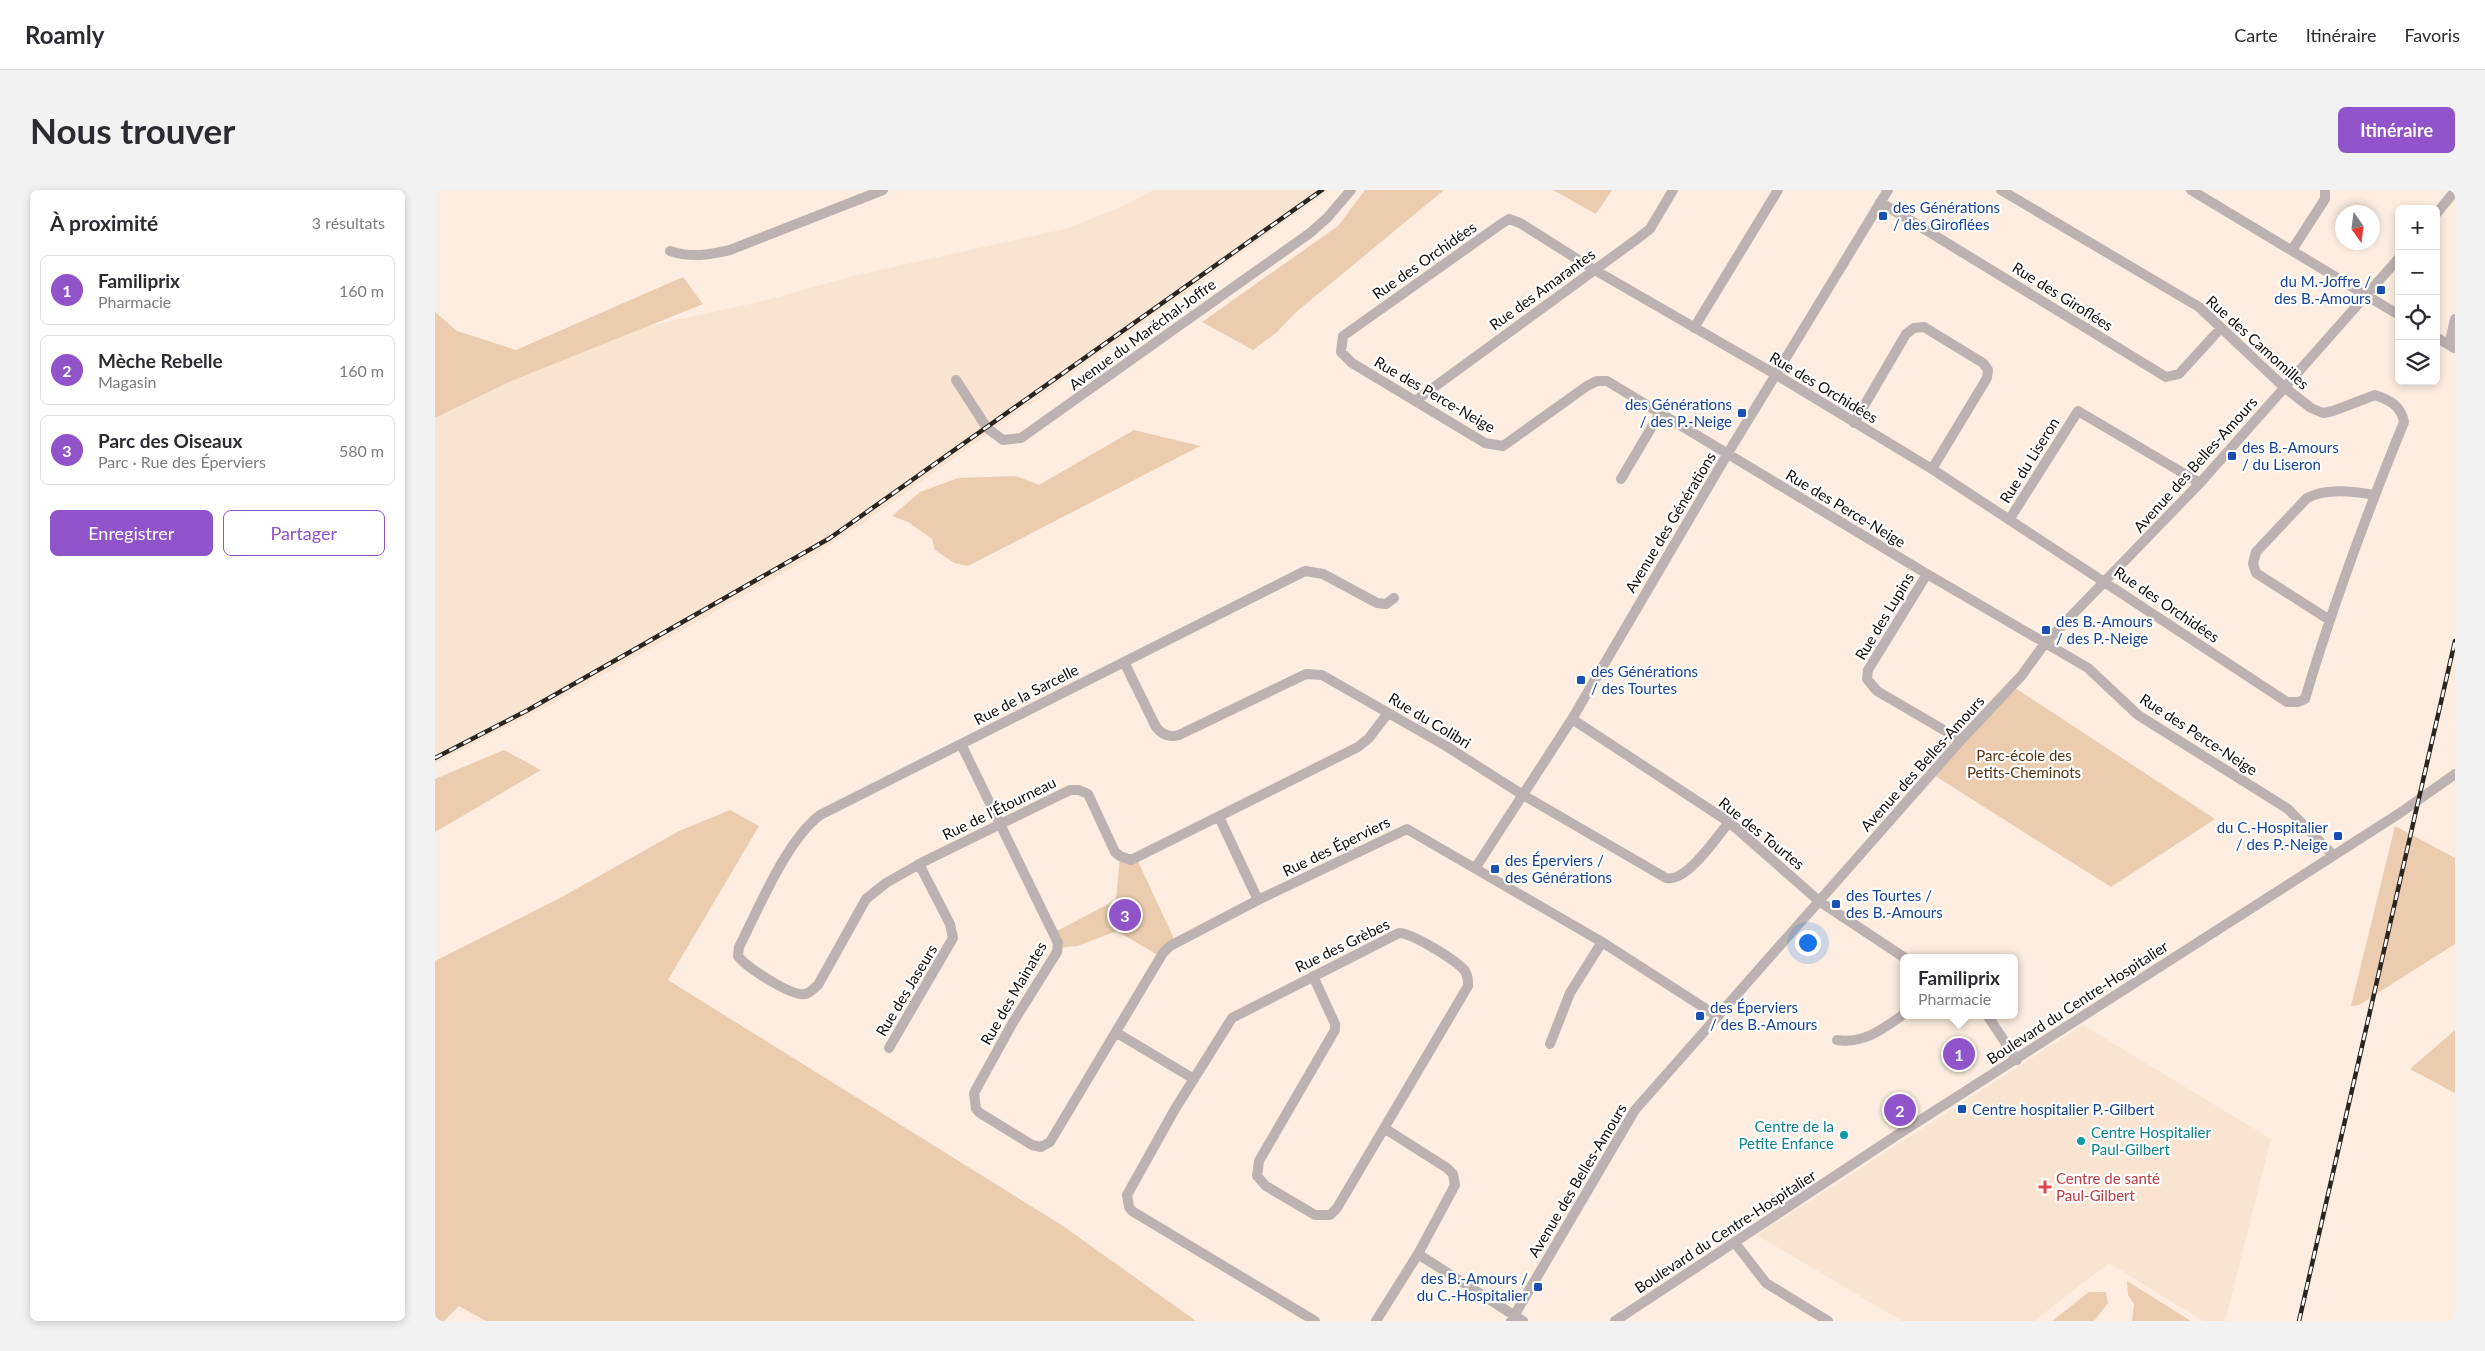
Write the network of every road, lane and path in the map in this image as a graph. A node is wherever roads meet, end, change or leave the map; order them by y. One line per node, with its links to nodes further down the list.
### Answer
1 (883, 190): 13 (street)
2 (1351, 190): 25 (street, Avenue du Maréchal-Joffre)
3 (1673, 190): 15 (street, Rue des Amarantes)
4 (1778, 190): 19 (street)
5 (1888, 190): 10 (street, Avenue des Générations)
6 (2001, 190): 20 (street, Rue des Camomilles)
7 (2191, 190): 12 (street)
8 (2325, 190): 12 (street)
9 (2455, 192): 11 (street)
10 (1880, 202): 20 (street, Rue des Giroflées); 24 (street, Avenue des Générations)
11 (2440, 209)
12 (2292, 250): 16 (street)
13 (670, 251)
14 (2395, 263): 16 (street, Avenue des Belles-Amours)
15 (1593, 269): 19 (street, Rue des Orchidées); 21 (street, Rue des Orchidées); 27 (street, Rue des Amarantes)
16 (2367, 296): 17 (street); 26 (street, Avenue des Belles-Amours)
17 (2395, 313)
18 (2455, 319): 23 (street)
19 (1694, 328): 24 (street, Rue des Orchidées)
20 (2221, 328): 26 (street, Rue des Camomilles)
21 (1343, 336): 27 (street, Rue des Perce-Neige)
22 (2440, 340): 23 (street)
23 (2452, 347)
24 (1775, 374): 29 (street, Rue des Orchidées); 30 (street, Avenue des Générations)
25 (956, 380)
26 (2284, 387): 33 (street, Avenue des Belles-Amours); 34 (street, Rue des Camomilles)
27 (1415, 401): 28 (street, Rue des Perce-Neige)
28 (1660, 413): 30 (street, Rue des Perce-Neige); 32 (street)
29 (1854, 423): 31 (street, Rue des Orchidées); 31 (street)
30 (1728, 453): 36 (street, Rue des Perce-Neige); 44 (street, Avenue des Générations)
31 (1932, 469): 35 (street, Rue des Orchidées)
32 (1621, 479)
33 (2200, 484): 35 (street, Rue du Liseron); 37 (street, Avenue des Belles-Amours)
34 (2374, 496): 39 (street, Rue des Camomilles); 39 (street)
35 (2009, 520): 37 (street, Rue des Orchidées)
36 (1927, 574): 40 (street, Rue des Perce-Neige); 45 (street, Rue des Lupins)
37 (2106, 582): 40 (street, Avenue des Belles-Amours); 42 (street, Rue des Orchidées)
38 (1394, 598): 41 (street, Rue de la Sarcelle)
39 (2328, 619): 42 (street, Rue des Camomilles)
40 (2045, 643): 45 (street, Avenue des Belles-Amours); 52 (street, Rue des Perce-Neige)
41 (1124, 662): 43 (street, Rue du Colibri); 46 (street, Rue de la Sarcelle)
42 (2287, 702)
43 (1388, 712): 48 (street, Rue du Colibri); 49 (street, Rue de l'Étourneau)
44 (1571, 719): 48 (street, Avenue des Générations); 50 (street, Rue des Tourtes)
45 (1961, 740): 56 (street, Avenue des Belles-Amours)
46 (961, 744): 51 (street, Rue des Mainates); 59 (street, Rue de la Sarcelle)
47 (2455, 774): 52 (street, Boulevard du Centre-Hospitalier)
48 (1523, 795): 50 (street, Rue du Colibri); 54 (street, Avenue des Générations)
49 (1219, 816): 51 (street, Rue de l'Étourneau); 55 (street)
50 (1729, 822): 56 (street, Rue des Tourtes)
51 (1001, 824): 53 (street, Rue de l'Étourneau); 71 (street, Rue des Mainates)
52 (2333, 854): 68 (street, Boulevard du Centre-Hospitalier)
53 (919, 864): 59 (street, Rue de l'Étourneau); 67 (street, Rue des Jaseurs)
54 (1476, 867): 55 (street, Rue des Éperviers); 57 (street, Rue des Éperviers)
55 (1258, 900): 64 (street, Rue des Éperviers)
56 (1819, 901): 58 (street, Rue des Tourtes); 61 (street, Avenue des Belles-Amours)
57 (1601, 942): 61 (street, Rue des Éperviers); 66 (street)
58 (1900, 955)
59 (739, 956)
60 (1313, 976): 69 (street, Rue des Grèbes); 70 (street, Rue des Grèbes); 70 (street)
61 (1717, 1016): 74 (street, Avenue des Belles-Amours)
62 (1900, 1016): 65 (street)
63 (1990, 1019): 68 (street)
64 (1117, 1033): 69 (street); 71 (street, Rue des Éperviers)
65 (1837, 1040)
66 (1550, 1044)
67 (889, 1048)
68 (2017, 1060): 72 (street, Boulevard du Centre-Hospitalier)
69 (1194, 1079): 75 (street, Rue des Grèbes)
70 (1384, 1128): 73 (street)
71 (1041, 1147)
72 (1735, 1243): 78 (street, Boulevard du Centre-Hospitalier); 79 (street)
73 (1418, 1254): 74 (street); 76 (street)
74 (1512, 1318): 77 (street)
75 (1315, 1321)
76 (1376, 1321)
77 (1523, 1321)
78 (1615, 1321)
79 (1828, 1321)

